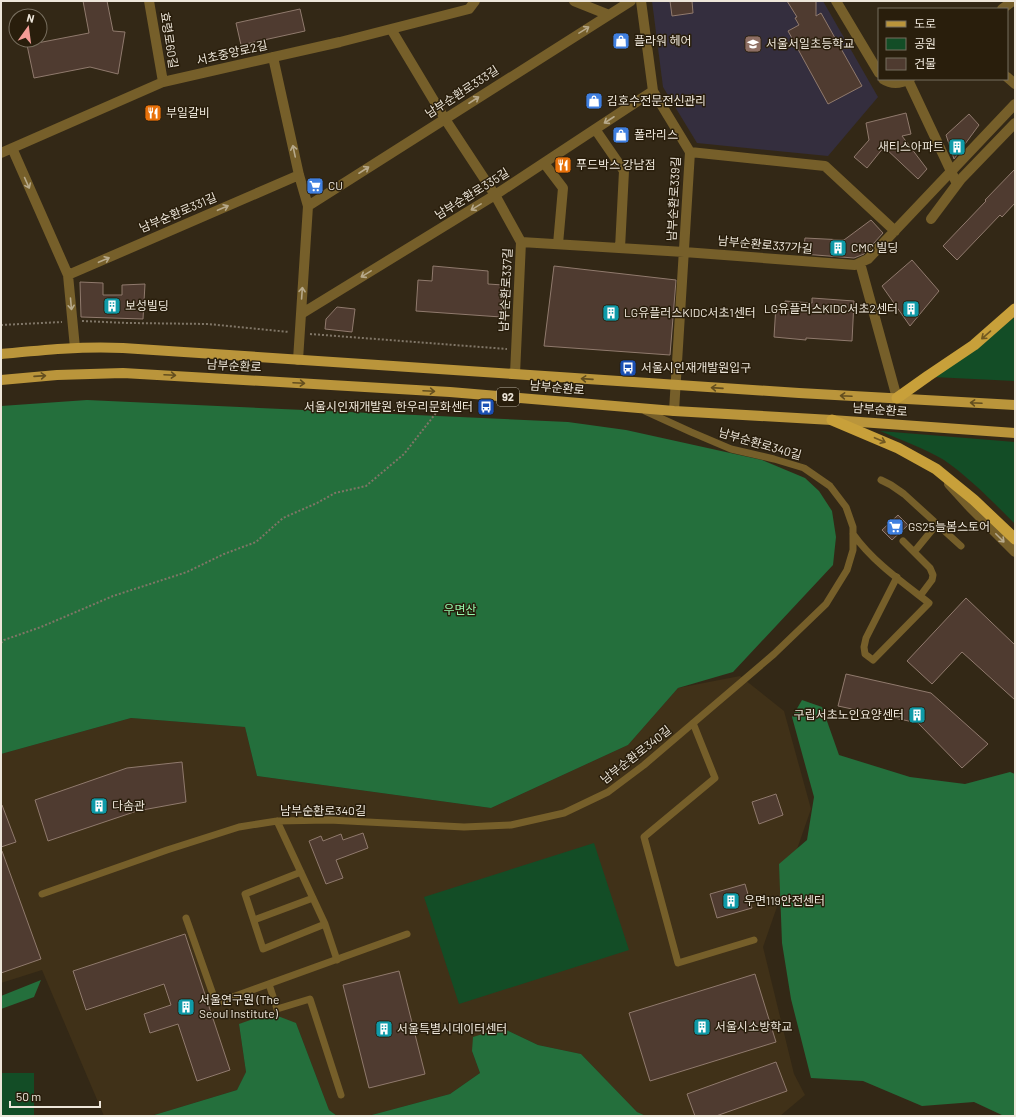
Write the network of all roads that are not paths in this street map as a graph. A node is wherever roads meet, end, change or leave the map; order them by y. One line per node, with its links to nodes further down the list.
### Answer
1 (149, 1): 15 (street, 효령로60길)
2 (475, 1): 10 (street, 서초중앙로2길)
3 (574, 1): 9 (street)
4 (631, 1): 9 (street, 남부순환로333길)
5 (641, 1): 16 (street, 남부순환로339길)
6 (836, 1): 12 (street)
7 (1013, 1): 8 (street)
8 (1003, 8)
9 (609, 15): 18 (street, 남부순환로333길, one-way to 9)
10 (391, 29): 11 (street, 서초중앙로2길); 18 (street, 남부순환로337길)
11 (273, 57): 15 (street, 서초중앙로2길); 26 (street, one-way to 11)
12 (878, 71)
13 (884, 80): 14 (street)
14 (909, 80): 25 (street)
15 (163, 82): 21 (street, 서초중앙로2길)
16 (653, 91): 20 (street, 남부순환로335길, one-way to 20); 22 (street, 남부순환로339길)
17 (1015, 104): 25 (street)
18 (445, 119): 27 (street, 남부순환로337길); 28 (street, 남부순환로333길, one-way to 18)
19 (1015, 123): 25 (street)
20 (595, 129): 24 (street, 남부순환로335길); 32 (street)
21 (12, 148): 23 (street, 서초중앙로2길); 35 (street, one-way to 35)
22 (690, 152): 29 (street); 33 (street, 남부순환로339길)
23 (1, 153)
24 (544, 163): 27 (street, 남부순환로335길); 31 (street)
25 (951, 172): 29 (street)
26 (299, 175): 28 (street); 35 (street, 남부순환로331길, one-way to 26)
27 (495, 195): 30 (street, 남부순환로337길); 37 (street, 남부순환로335길, one-way to 37)
28 (308, 206): 37 (street, one-way to 28)
29 (895, 231): 34 (street)
30 (521, 242): 31 (street, 남부순환로337가길); 41 (street, 남부순환로337길)
31 (558, 244): 32 (street, 남부순환로337가길)
32 (620, 248): 33 (street, 남부순환로337가길)
33 (684, 252): 34 (street, 남부순환로337가길); 43 (street, 남부순환로339길)
34 (860, 263): 44 (street, 남부순환로)
35 (68, 275): 38 (street, one-way to 38)
36 (1015, 309): 44 (highway, one-way to 44)
37 (301, 314): 40 (street)
38 (75, 348): 39 (main road, 남부순환로 / 92); 40 (main road, 남부순환로 / 92)
39 (1, 354)
40 (298, 360): 41 (main road, 남부순환로 / 92)
41 (515, 374): 43 (main road, 남부순환로 / 92, one-way to 41)
42 (1, 380): 46 (main road, 남부순환로 / 92, one-way to 46)
43 (676, 385): 44 (main road, 남부순환로 / 92, one-way to 43); 47 (street, 남부순환로339길)
44 (897, 398): 45 (main road, 남부순환로 / 92, one-way to 44)
45 (1015, 405)
46 (641, 409): 47 (main road, 남부순환로 / 92); 53 (lane, 남부순환로340길)
47 (674, 411): 48 (main road, 남부순환로 / 92)
48 (832, 420): 49 (main road, 남부순환로 / 92); 50 (highway, one-way to 50)
49 (1015, 433)
50 (936, 469): 54 (highway); 58 (street, one-way to 58)
51 (881, 480): 52 (lane)
52 (936, 524): 56 (lane); 57 (lane)
53 (853, 534): 59 (lane); 61 (lane, 남부순환로340길)
54 (1015, 539)
55 (903, 542): 57 (lane)
56 (961, 546)
57 (914, 552): 60 (lane)
58 (1015, 552)
59 (897, 577): 60 (lane); 60 (lane)
60 (920, 596)
61 (693, 723): 62 (lane, 남부순환로340길); 70 (lane)
62 (277, 821): 63 (lane); 64 (lane, 남부순환로340길)
63 (301, 872): 65 (lane); 67 (lane)
64 (42, 894)
65 (313, 898): 67 (lane); 68 (lane)
66 (186, 918): 72 (lane)
67 (254, 920): 68 (lane)
68 (325, 924): 71 (lane)
69 (407, 934): 71 (lane)
70 (754, 940)
71 (338, 960): 72 (lane)
72 (269, 984): 73 (lane)
73 (341, 1096)

